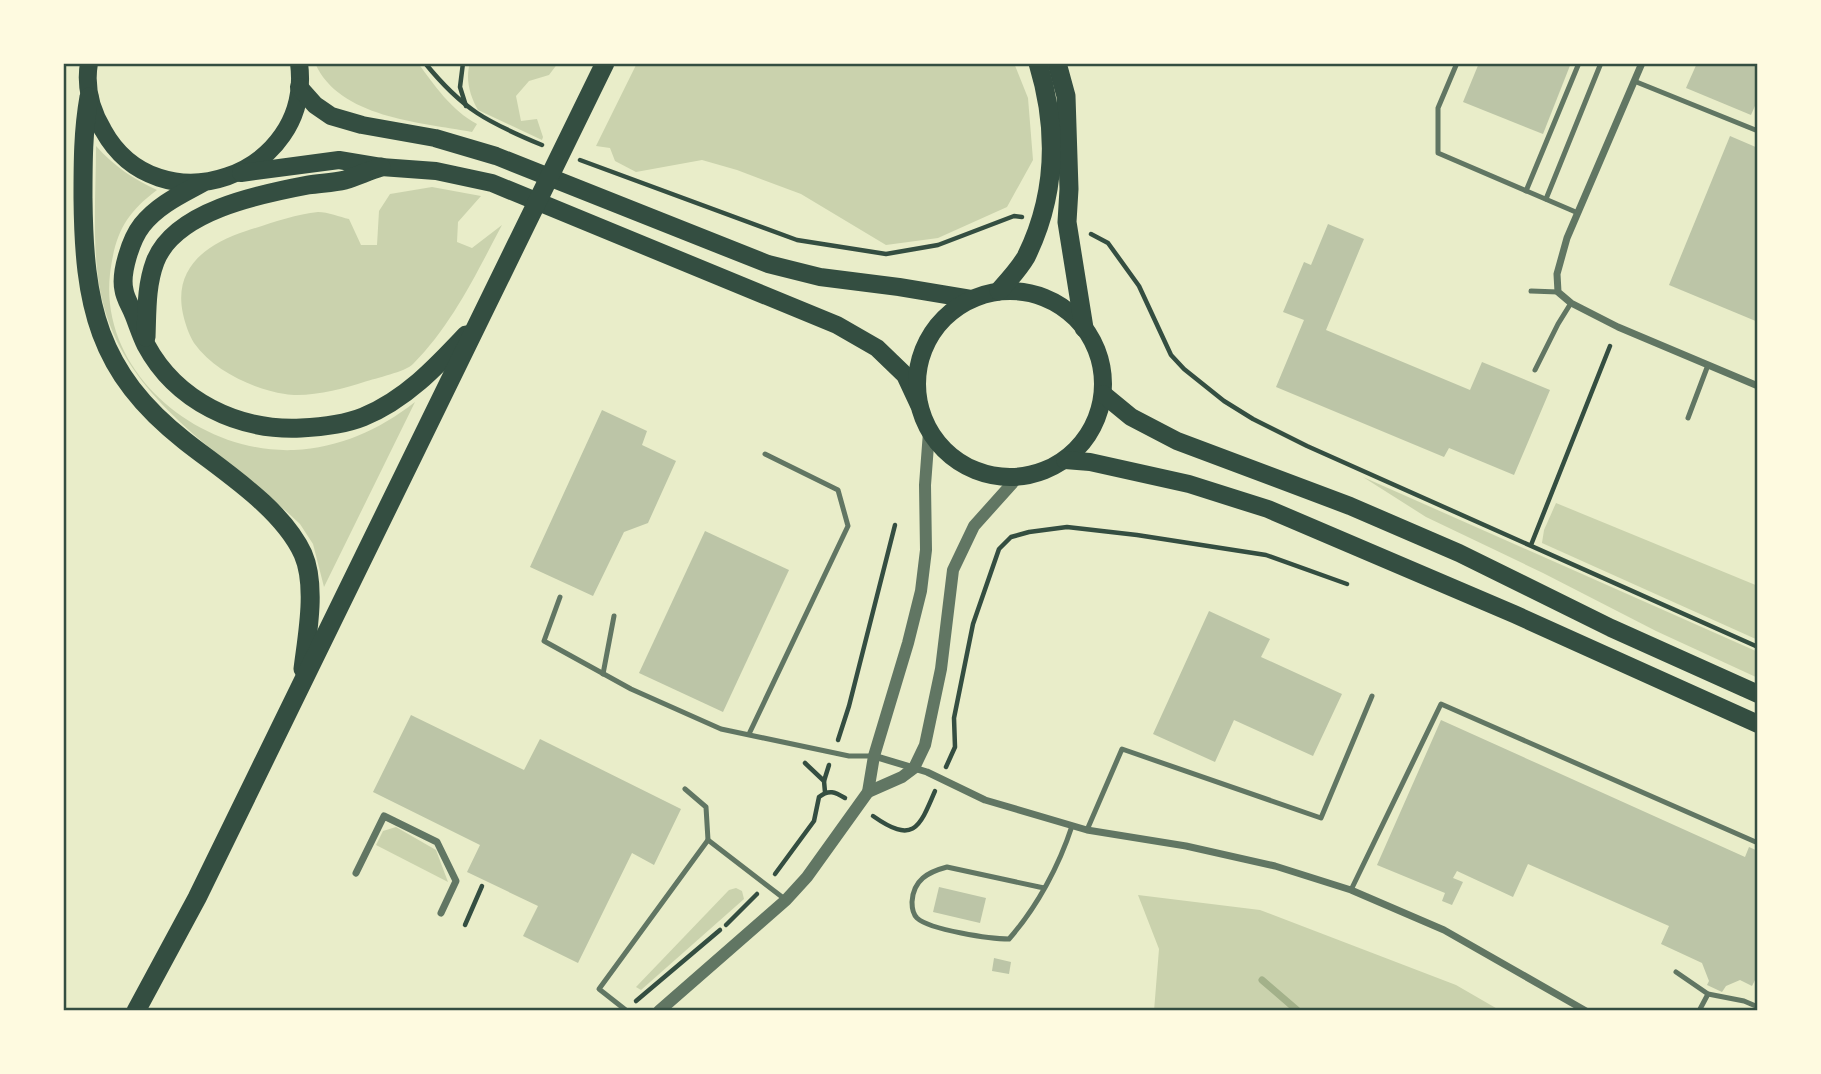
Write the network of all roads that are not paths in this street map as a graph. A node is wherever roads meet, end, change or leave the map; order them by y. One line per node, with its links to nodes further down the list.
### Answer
1 (89, 63): 12 (main road)
2 (299, 63): 11 (main road)
3 (606, 63): 25 (highway)
4 (1038, 63): 20 (highway)
5 (1057, 63): 26 (highway)
6 (1457, 63): 17 (lane)
7 (1579, 63): 17 (lane)
8 (1601, 63): 18 (lane)
9 (1642, 63): 10 (street)
10 (1634, 81): 13 (lane); 19 (street)
11 (299, 87): 15 (main road); 23 (main road)
12 (89, 97): 16 (main road); 41 (highway)
13 (1758, 131)
14 (381, 167): 15 (main road); 27 (highway); 32 (main road)
15 (240, 173): 16 (main road)
16 (202, 183): 27 (highway)
17 (1526, 191): 18 (lane)
18 (1546, 199): 19 (lane)
19 (1578, 213): 22 (street)
20 (999, 291): 23 (main road); 26 (main road)
21 (1531, 292): 22 (lane)
22 (1558, 292): 24 (street)
23 (971, 299): 32 (main road)
24 (1571, 303): 28 (street); 29 (lane)
25 (479, 321): 27 (highway); 41 (highway)
26 (1084, 328): 31 (main road)
27 (146, 345)
28 (1708, 365): 30 (street); 33 (lane)
29 (1535, 370)
30 (1758, 386)
31 (1104, 394): 36 (main road); 42 (main road)
32 (919, 405): 34 (main road)
33 (1688, 418)
34 (929, 432): 37 (main road); 46 (street)
35 (765, 454): 45 (lane)
36 (1065, 460): 37 (main road); 44 (main road)
37 (1017, 478): 47 (street)
38 (560, 597): 40 (lane)
39 (614, 616): 40 (lane)
40 (604, 674): 45 (lane)
41 (302, 681): 63 (highway)
42 (1758, 694)
43 (1371, 696): 51 (lane)
44 (1758, 724)
45 (749, 734): 46 (lane)
46 (874, 756): 47 (street); 49 (street)
47 (914, 768): 49 (street); 50 (street)
48 (685, 789): 52 (lane)
49 (868, 792): 57 (street)
50 (1072, 826): 51 (street); 55 (lane)
51 (1087, 830): 56 (street)
52 (708, 840): 57 (lane); 62 (lane)
53 (1758, 843): 56 (lane)
54 (356, 873): 58 (street)
55 (1044, 888): 55 (lane)
56 (1351, 890): 65 (street)
57 (786, 900): 64 (street)
58 (440, 913)
59 (1676, 972): 60 (lane)
60 (1708, 994): 61 (lane); 66 (lane)
61 (1758, 1007)
62 (626, 1010)
63 (136, 1011)
64 (659, 1011)
65 (1586, 1011)
66 (1699, 1011)

